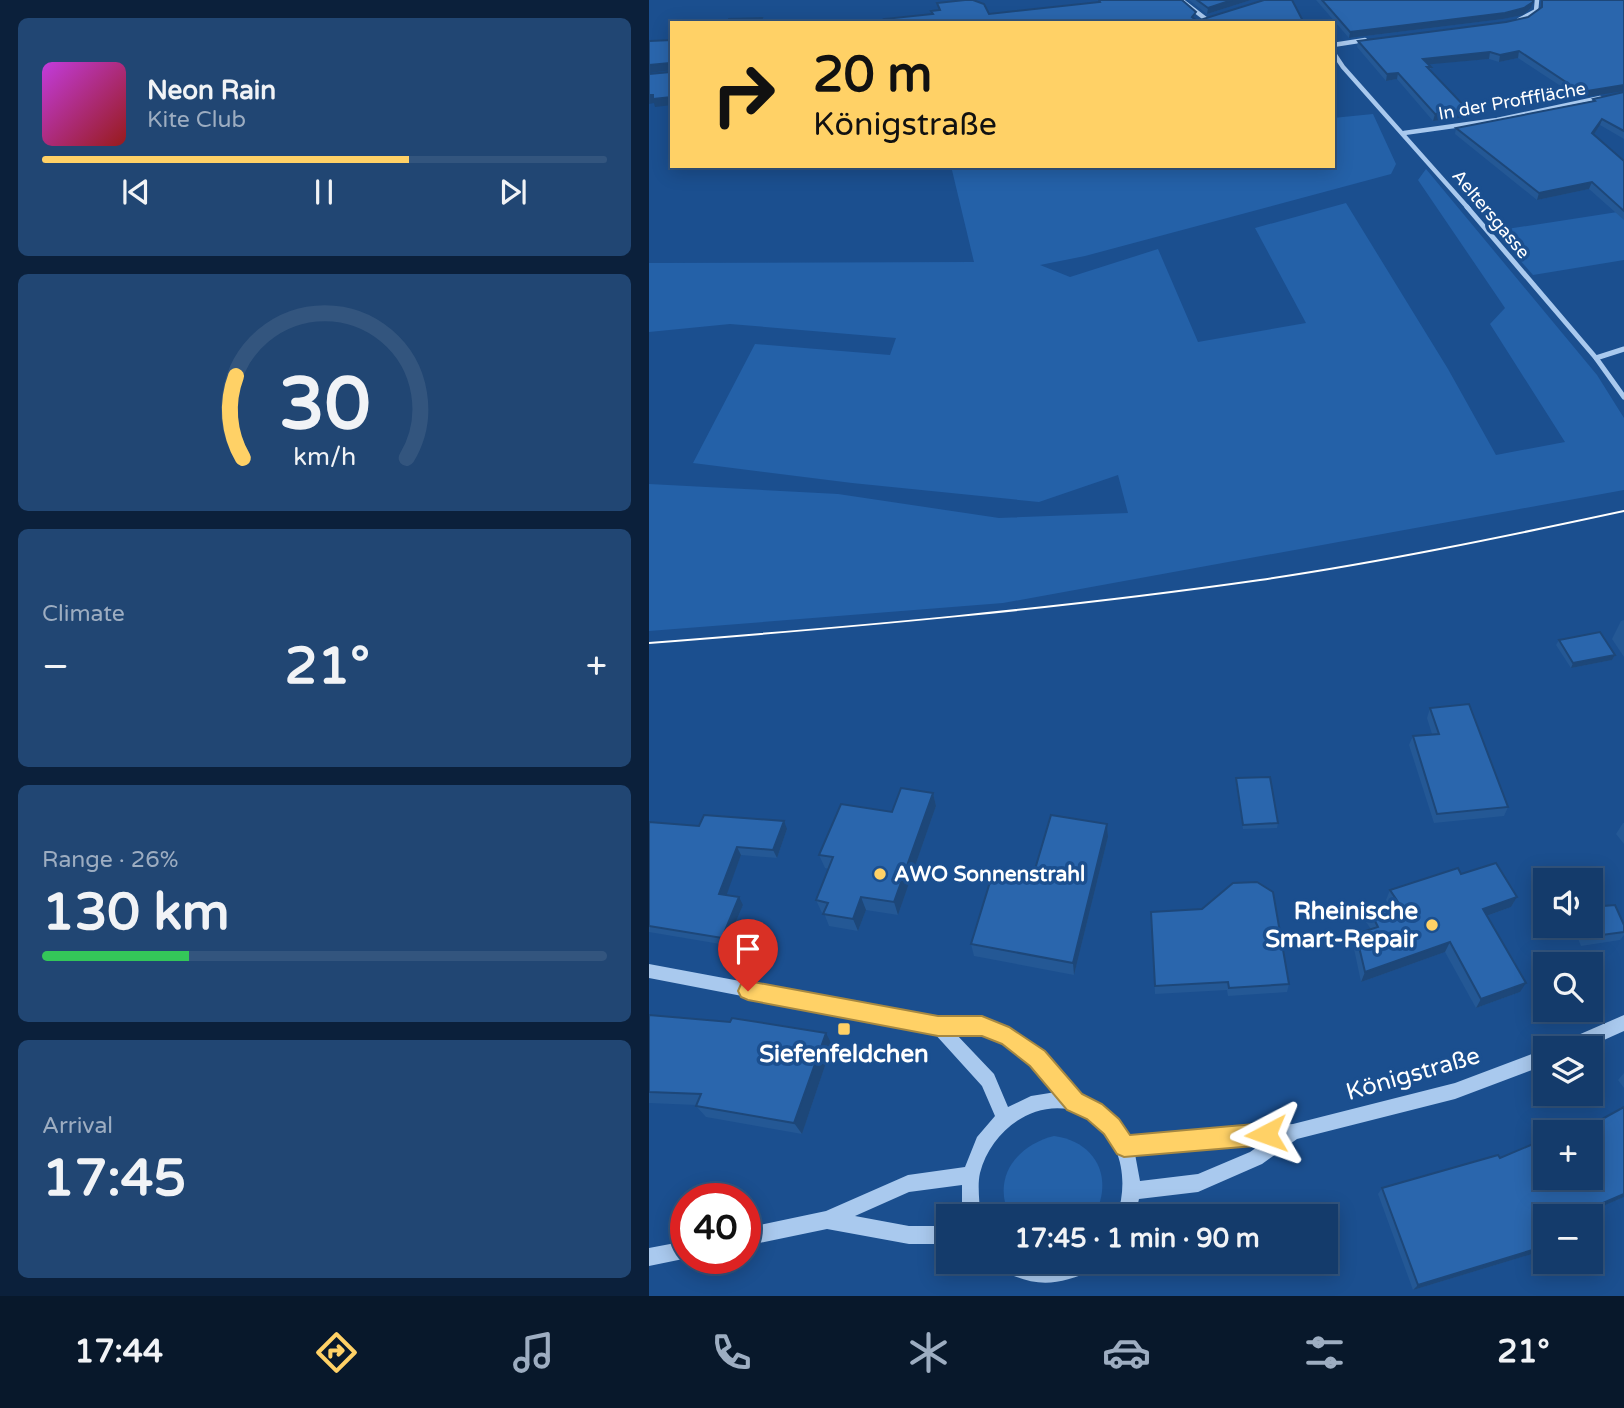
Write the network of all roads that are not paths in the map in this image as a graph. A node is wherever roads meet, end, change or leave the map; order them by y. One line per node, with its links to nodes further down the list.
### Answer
1 (1180, 0): 4 (street)
2 (1537, 0): 5 (street)
3 (1219, 16): 4 (street)
4 (1209, 21)
5 (1515, 21)
6 (1371, 40): 7 (street)
7 (1335, 45)
8 (1335, 55): 10 (street, Aeltersgasse)
9 (1611, 96): 10 (street, In der Profffläche)
10 (1404, 133): 12 (street, Aeltersgasse)
11 (1624, 349): 12 (street)
12 (1596, 358): 13 (street, Aeltersgasse)
13 (1624, 397)
14 (649, 971): 16 (street)
15 (1624, 1023): 17 (street)
16 (938, 1026): 19 (street); 20 (street)
17 (1595, 1036)
18 (1533, 1062): 21 (street, Königstraße)
19 (1075, 1102): 20 (street); 22 (street)
20 (1004, 1117): 23 (street)
21 (1293, 1132): 22 (street, Königstraße); 24 (street, Königstraße)
22 (1124, 1146): 24 (street)
23 (969, 1175): 25 (street); 27 (street)
24 (1132, 1191): 26 (street)
25 (969, 1204)
26 (1129, 1204)
27 (827, 1220): 28 (street); 29 (street)
28 (761, 1234)
29 (936, 1235)
30 (670, 1253): 31 (street)
31 (649, 1257)
32 (1033, 1274): 33 (street)
33 (1057, 1274)

